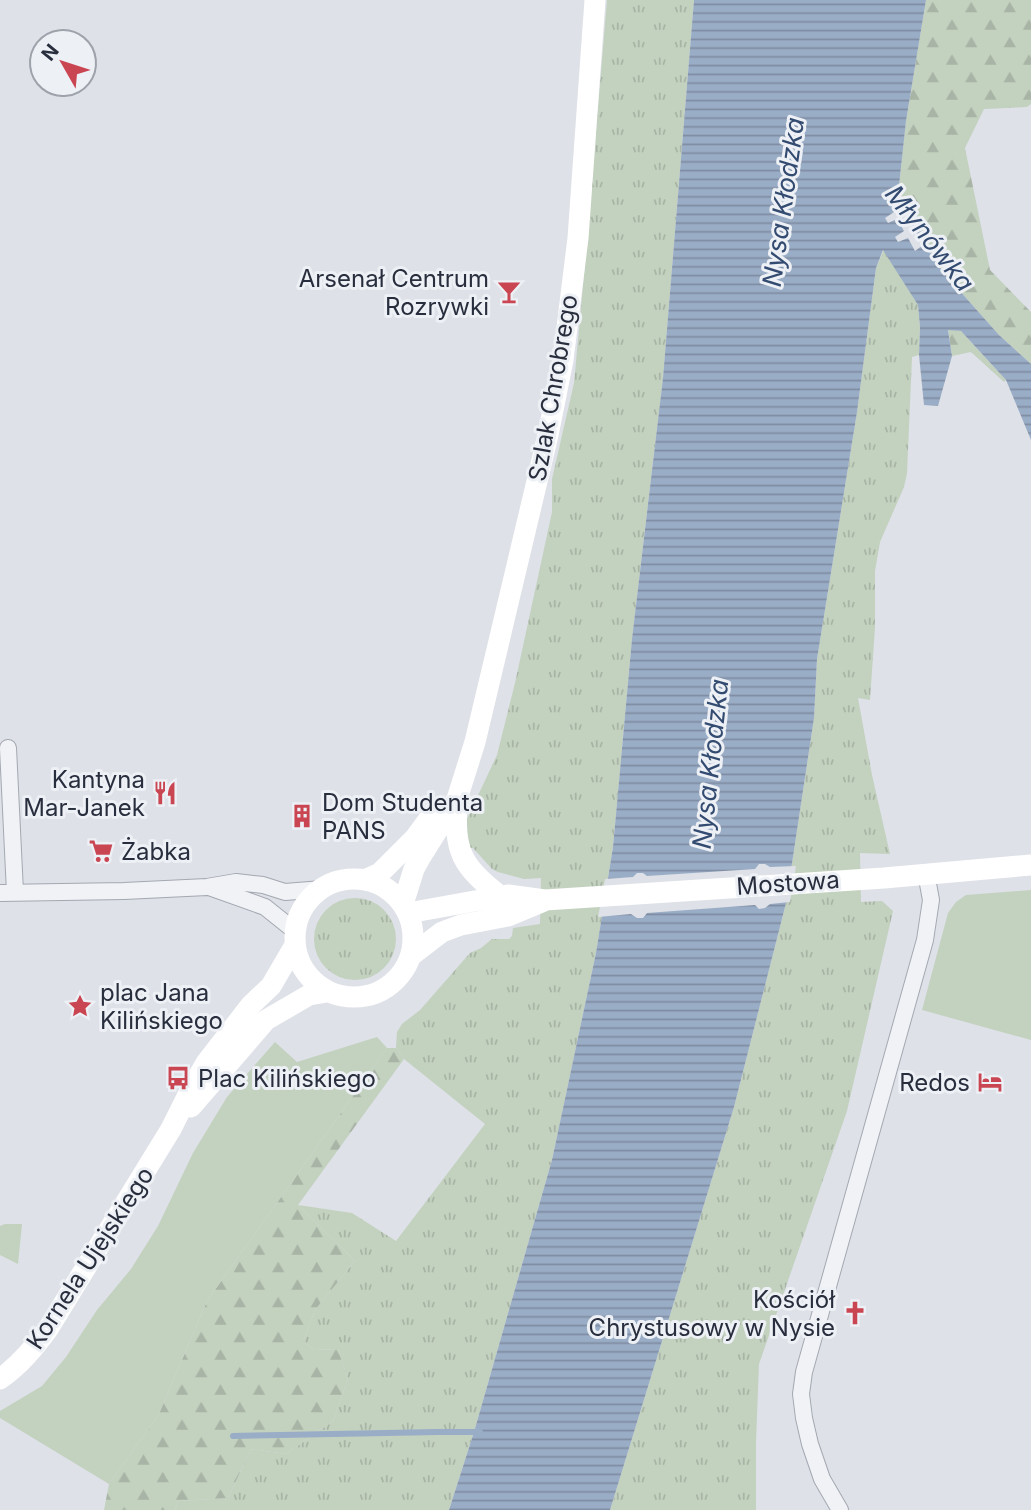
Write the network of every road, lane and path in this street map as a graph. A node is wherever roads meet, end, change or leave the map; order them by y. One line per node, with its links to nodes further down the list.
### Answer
1 (595, 0): 3 (main road, Szlak Chrobrego)
2 (9, 748): 10 (street)
3 (466, 768): 4 (main road, Szlak Chrobrego); 7 (main road, Szlak Chrobrego)
4 (457, 799): 11 (main road); 13 (main road, Szlak Chrobrego)
5 (1031, 865): 6 (main road, Mostowa)
6 (926, 873): 12 (main road, Mostowa); 19 (street)
7 (364, 880): 9 (main road); 13 (main road)
8 (207, 887): 9 (street); 10 (street); 14 (street)
9 (321, 889): 14 (main road)
10 (8, 893)
11 (500, 896): 12 (main road, Mostowa); 13 (main road, Mostowa)
12 (532, 902): 15 (main road, Mostowa)
13 (405, 909): 15 (main road)
14 (295, 938): 16 (main road); 17 (main road, Kornela Ujejskiego)
15 (412, 955): 16 (main road)
16 (327, 992): 17 (main road, Kornela Ujejskiego)
17 (171, 1129): 18 (main road, Kornela Ujejskiego)
18 (0, 1379)
19 (839, 1510)

